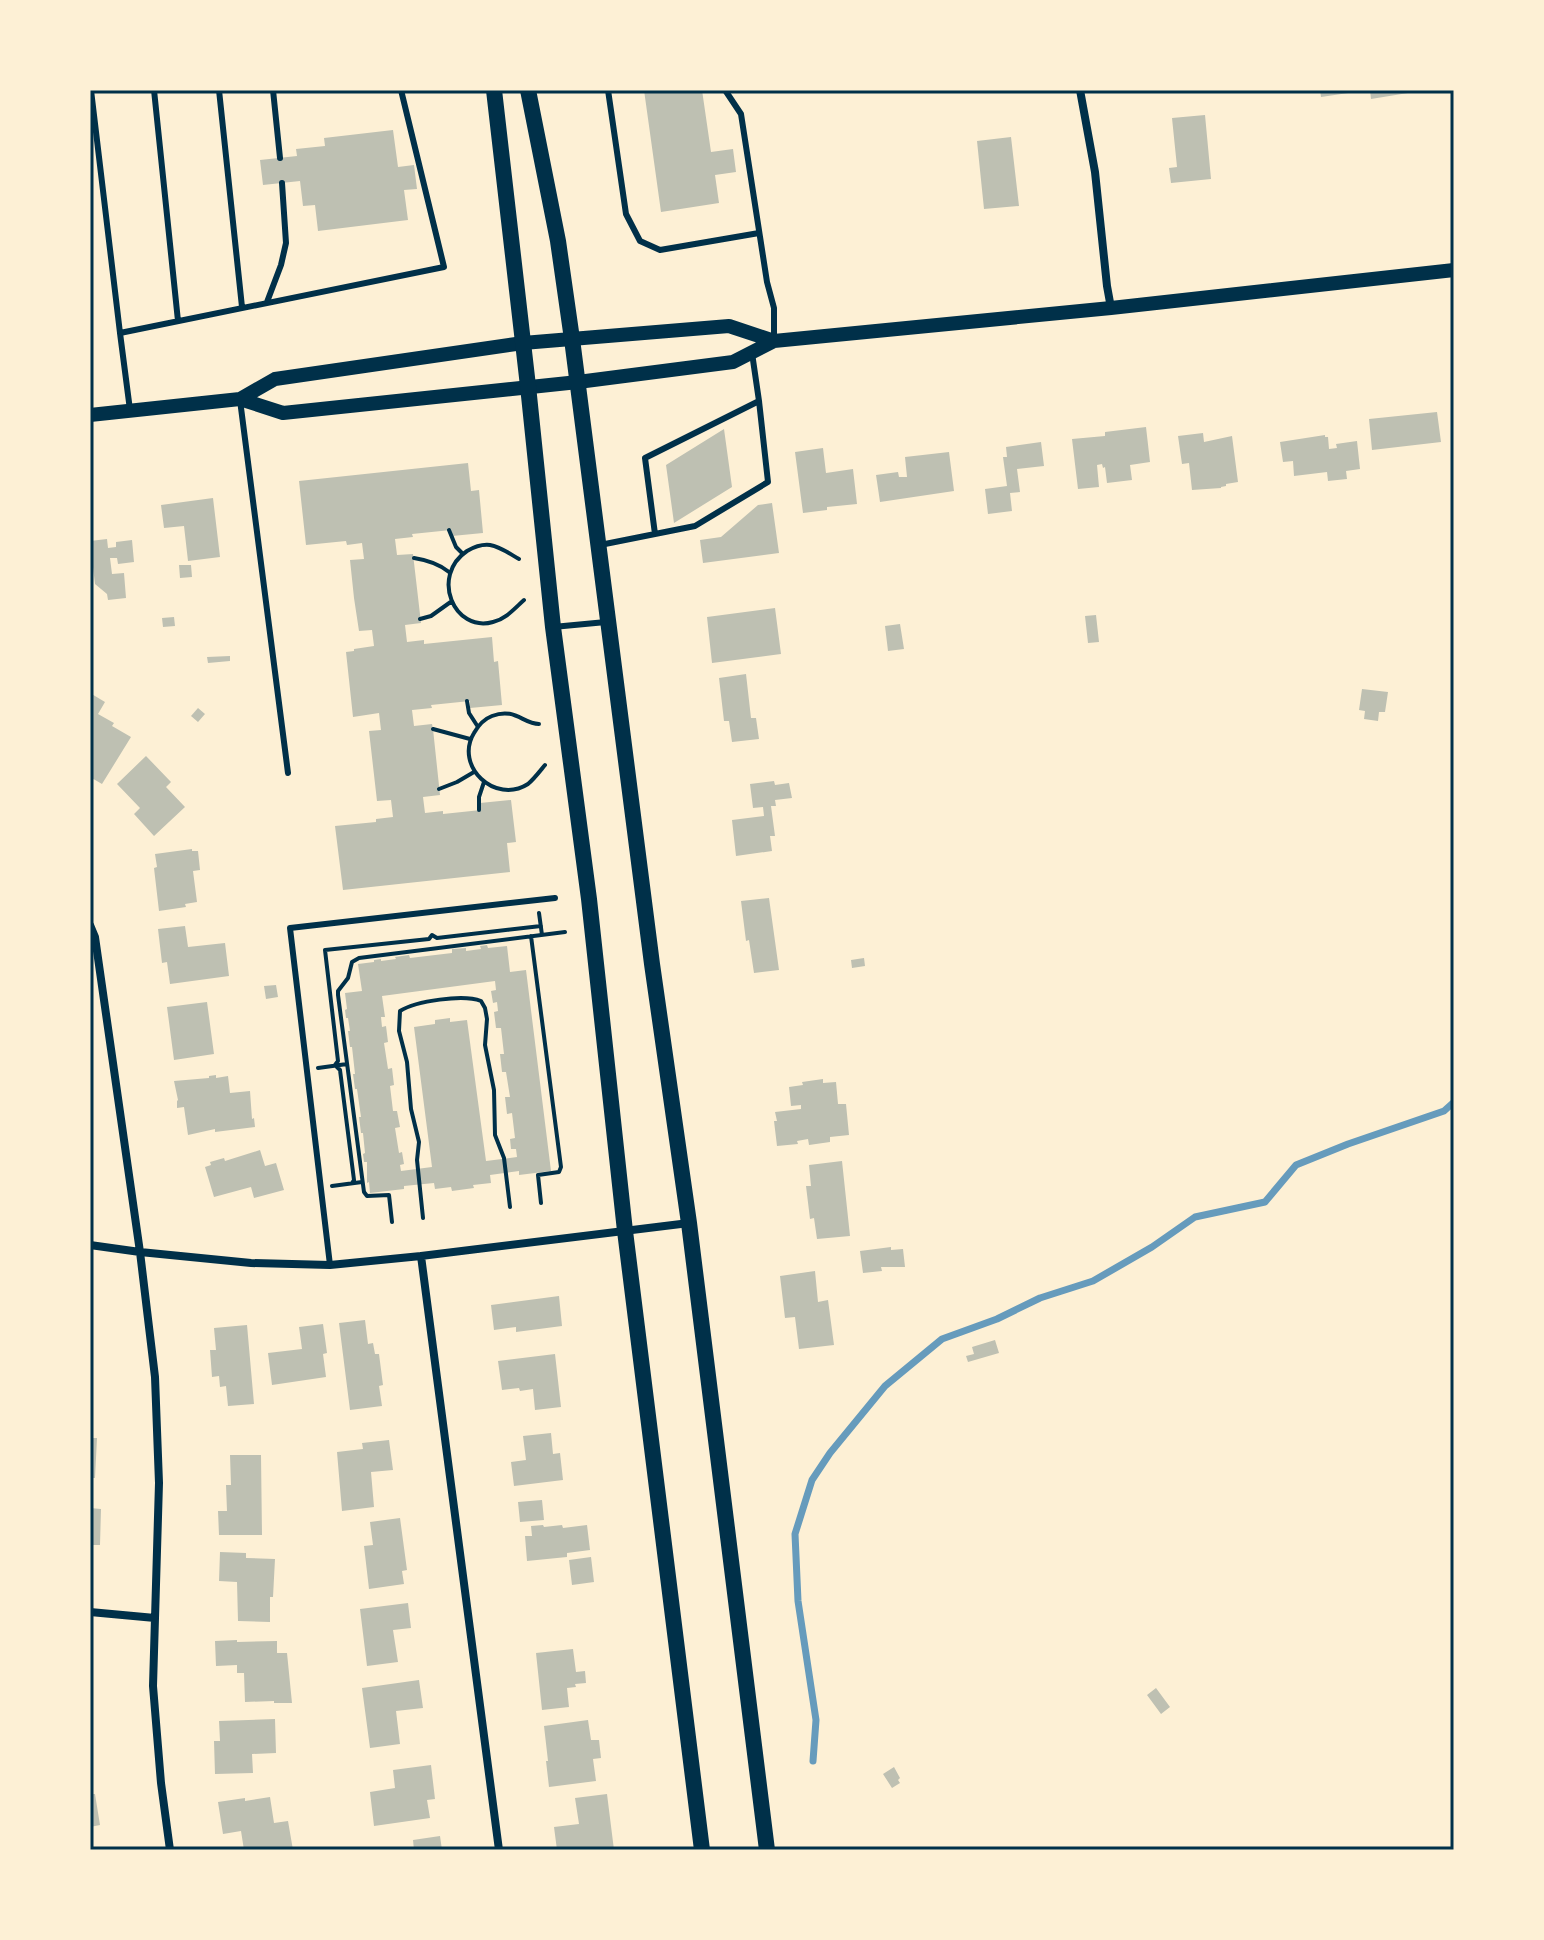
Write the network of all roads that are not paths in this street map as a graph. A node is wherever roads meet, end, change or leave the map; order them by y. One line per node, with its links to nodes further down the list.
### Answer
1 (91, 90): 19 (lane)
2 (154, 90): 18 (lane)
3 (219, 90): 16 (lane)
4 (273, 90): 11 (lane)
5 (401, 90): 15 (lane)
6 (494, 90): 22 (main road)
7 (528, 90): 20 (main road)
8 (608, 90): 13 (lane)
9 (725, 90): 13 (lane)
10 (1080, 90): 17 (street)
11 (280, 158)
12 (282, 183): 15 (lane)
13 (759, 233): 21 (lane)
14 (1454, 270): 17 (street)
15 (267, 302): 16 (lane)
16 (242, 307): 18 (lane)
17 (1111, 308): 21 (street)
18 (178, 321): 19 (lane)
19 (120, 333): 28 (lane)
20 (572, 339): 21 (street); 22 (street); 24 (main road)
21 (774, 341): 23 (street)
22 (523, 343): 25 (main road); 26 (street)
23 (752, 353): 24 (street); 27 (lane)
24 (578, 382): 25 (street); 31 (main road)
25 (528, 386): 26 (street); 33 (main road)
26 (240, 399): 28 (street); 34 (lane)
27 (759, 401): 30 (lane); 30 (lane)
28 (130, 411): 29 (street)
29 (90, 415)
30 (655, 534): 31 (lane)
31 (600, 545): 32 (main road)
32 (609, 622): 33 (lane); 37 (main road)
33 (553, 627): 38 (main road)
34 (288, 773)
35 (555, 898): 42 (lane)
36 (90, 925): 40 (street)
37 (689, 1223): 38 (street); 48 (main road)
38 (625, 1231): 41 (street); 47 (main road)
39 (90, 1245): 40 (street)
40 (140, 1252): 42 (street); 44 (street)
41 (421, 1256): 42 (street); 46 (street)
42 (330, 1265)
43 (90, 1612): 44 (street)
44 (155, 1618): 45 (street)
45 (170, 1850)
46 (499, 1850)
47 (702, 1850)
48 (767, 1850)

